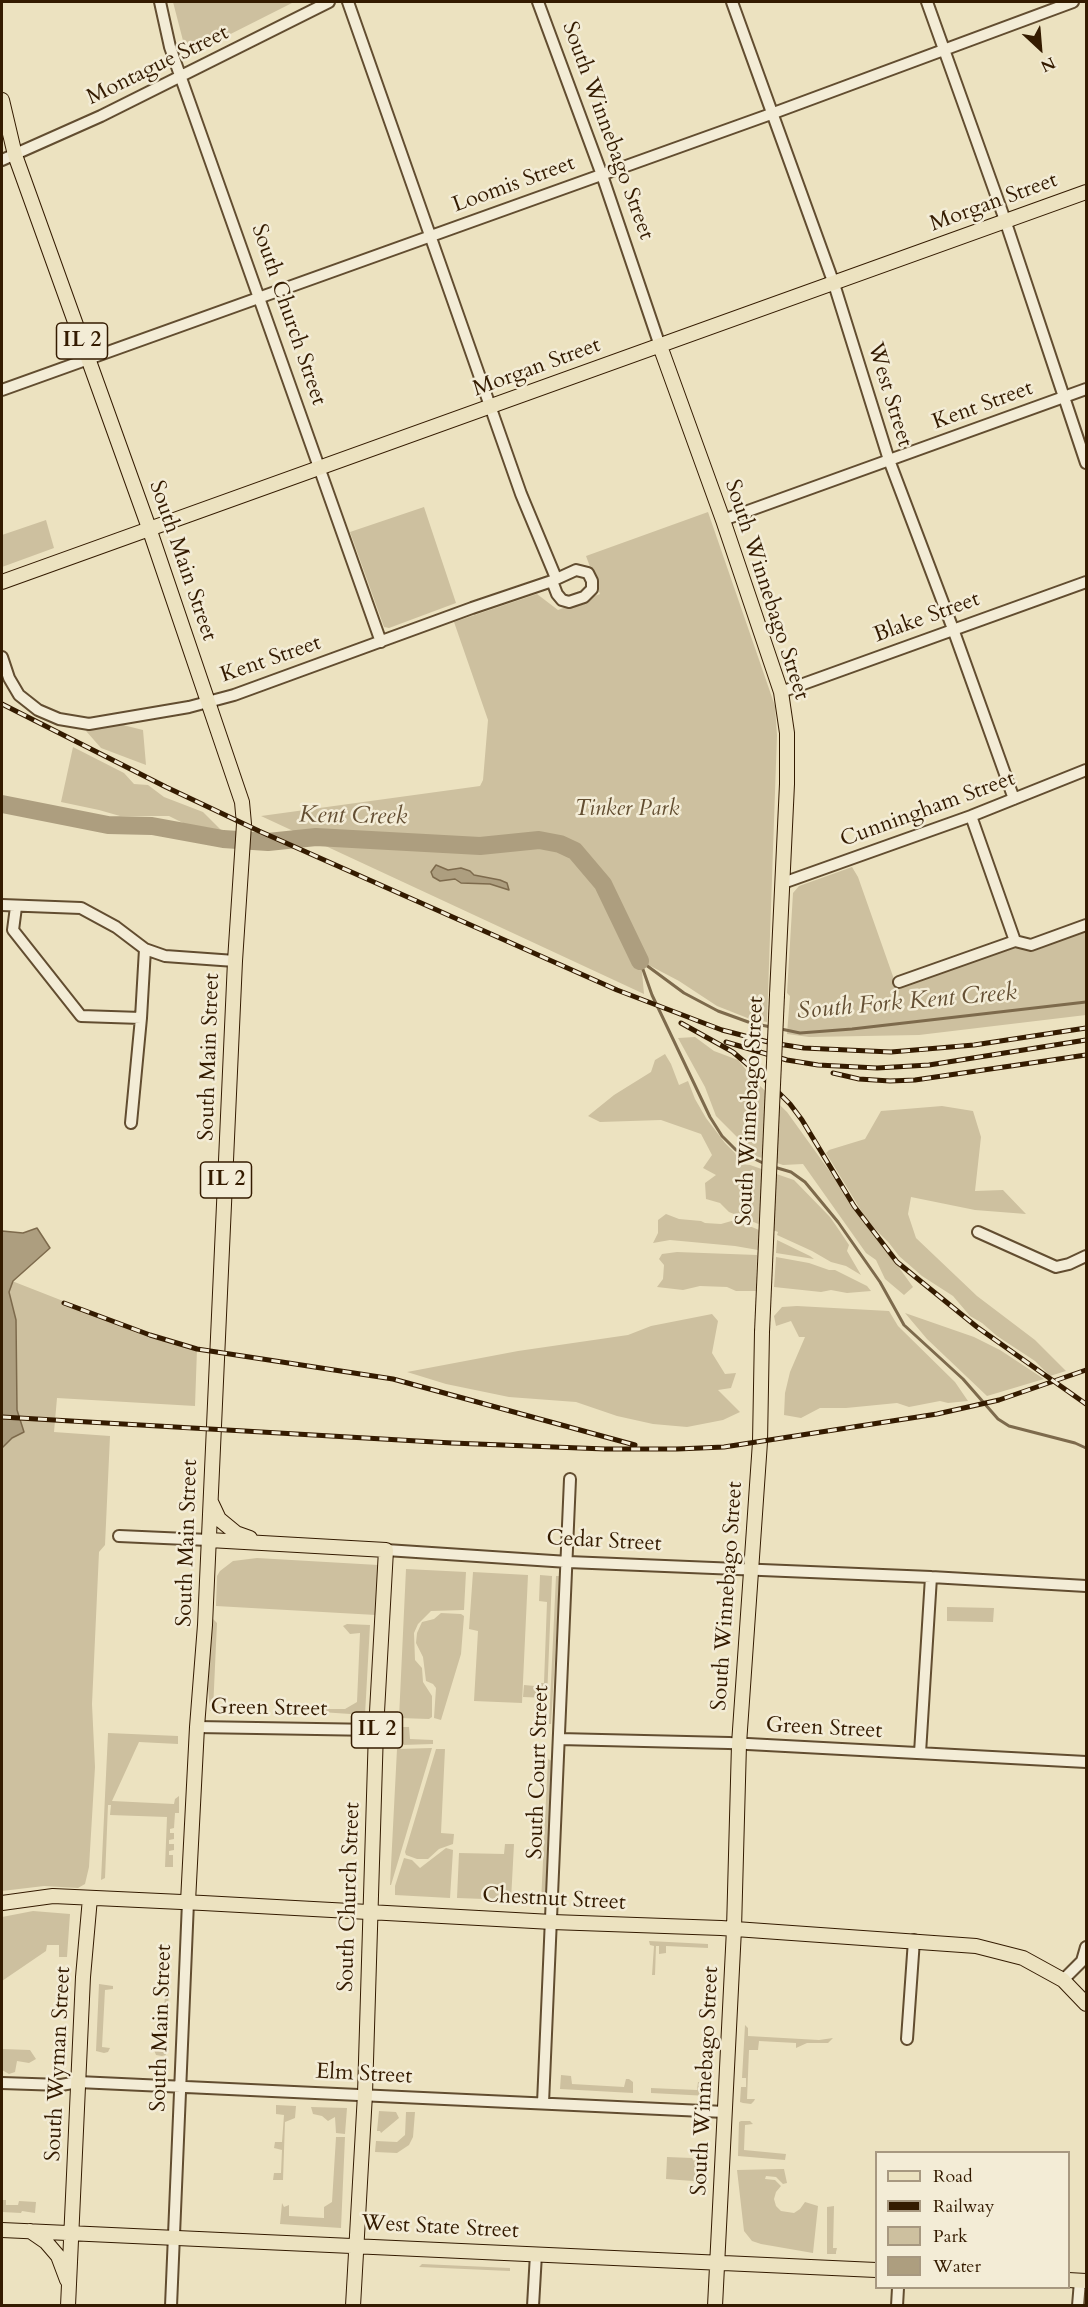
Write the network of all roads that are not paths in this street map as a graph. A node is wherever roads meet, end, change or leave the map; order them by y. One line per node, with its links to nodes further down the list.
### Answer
1 (160, 2): 9 (street, South Church Street)
2 (329, 2): 9 (street, Montague Street)
3 (348, 2): 17 (street)
4 (538, 2): 14 (street, South Winnebago Street)
5 (732, 2): 11 (street, West Street)
6 (927, 2): 8 (street)
7 (1073, 2): 8 (street, Loomis Street)
8 (944, 49): 11 (street, Loomis Street); 16 (street)
9 (182, 75): 12 (street, Montague Street); 19 (street, South Church Street)
10 (2, 100): 12 (main road, South Main Street / IL 2)
11 (771, 114): 14 (street, Loomis Street); 18 (street, West Street)
12 (15, 155): 13 (street, Montague Street); 21 (main road, South Main Street / IL 2)
13 (2, 160)
14 (602, 175): 17 (street, Loomis Street); 20 (street, South Winnebago Street)
15 (1086, 192): 16 (main road, Morgan Street)
16 (1005, 220): 18 (main road, Morgan Street); 24 (street)
17 (430, 236): 19 (street, Loomis Street); 25 (street)
18 (834, 284): 20 (main road, Morgan Street); 26 (street, West Street)
19 (259, 298): 21 (street, Loomis Street); 28 (street, South Church Street)
20 (660, 346): 25 (main road, Morgan Street); 29 (main road, South Winnebago Street)
21 (88, 358): 23 (street, Loomis Street); 30 (main road, South Main Street / IL 2)
22 (1086, 389): 24 (street, Kent Street)
23 (2, 390)
24 (1064, 397): 26 (street, Kent Street); 27 (street)
25 (491, 406): 28 (main road, Morgan Street); 34 (street, Kent Street)
26 (889, 460): 29 (street, Kent Street); 33 (street, West Street)
27 (1086, 463)
28 (320, 467): 30 (main road, Morgan Street); 34 (street, South Church Street)
29 (723, 520): 36 (main road, South Winnebago Street)
30 (149, 528): 31 (main road, Morgan Street); 37 (main road, South Main Street / IL 2)
31 (2, 582)
32 (1086, 582): 33 (street, Blake Street)
33 (953, 629): 36 (street, Blake Street); 39 (street, West Street)
34 (381, 642): 37 (street, Kent Street)
35 (2, 657): 37 (street, Kent Street)
36 (781, 692): 41 (main road, South Winnebago Street)
37 (210, 702): 47 (main road, South Main Street / IL 2)
38 (1086, 770): 39 (street, Cunningham Street)
39 (1014, 799): 40 (street, Cunningham Street)
40 (971, 816): 41 (street, Cunningham Street); 45 (street)
41 (783, 883): 60 (main road, South Winnebago Street, bridge)
42 (2, 905): 43 (street)
43 (16, 907): 46 (street); 49 (street)
44 (1086, 925): 45 (street)
45 (1015, 941): 48 (street)
46 (145, 949): 47 (street); 49 (street)
47 (235, 961): 54 (main road, South Main Street / IL 2)
48 (899, 982)
49 (141, 1018): 50 (street)
50 (131, 1123)
51 (978, 1232): 52 (street)
52 (1086, 1256)
53 (570, 1479): 59 (street, South Court Street)
54 (211, 1500): 56 (main road, South Main Street / IL 2); 57 (main road)
55 (119, 1536): 56 (street, Cedar Street)
56 (208, 1540): 57 (main road, Cedar Street); 63 (main road, South Main Street / IL 2)
57 (261, 1542): 58 (main road, Cedar Street)
58 (386, 1550): 59 (street, Cedar Street); 64 (main road, South Church Street / IL 2)
59 (568, 1562): 60 (street, Cedar Street); 65 (street, South Court Street)
60 (751, 1570): 61 (street, Cedar Street); 66 (main road, South Winnebago Street)
61 (931, 1577): 62 (street, Cedar Street); 67 (street)
62 (1086, 1586)
63 (197, 1727): 64 (street, Green Street); 70 (main road, South Main Street / IL 2)
64 (376, 1730): 72 (main road, South Church Street / IL 2)
65 (559, 1739): 66 (street, Green Street); 73 (street, South Court Street)
66 (740, 1744): 67 (street, Green Street); 74 (main road, South Winnebago Street)
67 (920, 1753): 68 (street, Green Street)
68 (1086, 1762)
69 (90, 1898): 70 (main road, Chestnut Street); 71 (main road, Chestnut Street); 80 (main road, South Wyman Street)
70 (188, 1902): 72 (main road, Chestnut Street); 82 (street, South Main Street)
71 (2, 1903)
72 (370, 1910): 73 (main road, Chestnut Street); 83 (main road, South Church Street / IL 2)
73 (552, 1922): 74 (main road, Chestnut Street); 84 (street, South Court Street)
74 (734, 1929): 75 (main road, Chestnut Street); 85 (main road, South Winnebago Street)
75 (914, 1940): 77 (main road, Chestnut Street); 79 (street)
76 (1086, 1947): 77 (street)
77 (1063, 1980): 78 (main road, Chestnut Street)
78 (1086, 2004)
79 (907, 2039)
80 (78, 2082): 81 (street, Elm Street); 82 (street, Elm Street); 88 (main road, South Wyman Street)
81 (2, 2083)
82 (180, 2086): 83 (street, Elm Street); 89 (street, South Main Street)
83 (365, 2094): 84 (street, Elm Street); 90 (main road, South Church Street / IL 2)
84 (543, 2103): 85 (street, Elm Street)
85 (725, 2112): 92 (main road, South Winnebago Street)
86 (2, 2230): 87 (main road, West State Street)
87 (30, 2231): 88 (main road, West State Street); 95 (main road)
88 (72, 2233): 89 (main road, West State Street); 95 (main road, South Wyman Street)
89 (174, 2236): 90 (main road, West State Street); 98 (street, South Main Street)
90 (356, 2245): 91 (main road, West State Street); 99 (main road, IL 2)
91 (536, 2254): 92 (main road, West State Street); 100 (street)
92 (718, 2263): 93 (main road, West State Street); 101 (main road, South Winnebago Street)
93 (875, 2270)
94 (1078, 2281): 103 (street)
95 (69, 2289): 97 (main road, South Wyman Street)
96 (898, 2289): 102 (street)
97 (68, 2306)
98 (171, 2306)
99 (353, 2306)
100 (533, 2306)
101 (715, 2306)
102 (897, 2306)
103 (1078, 2306)

